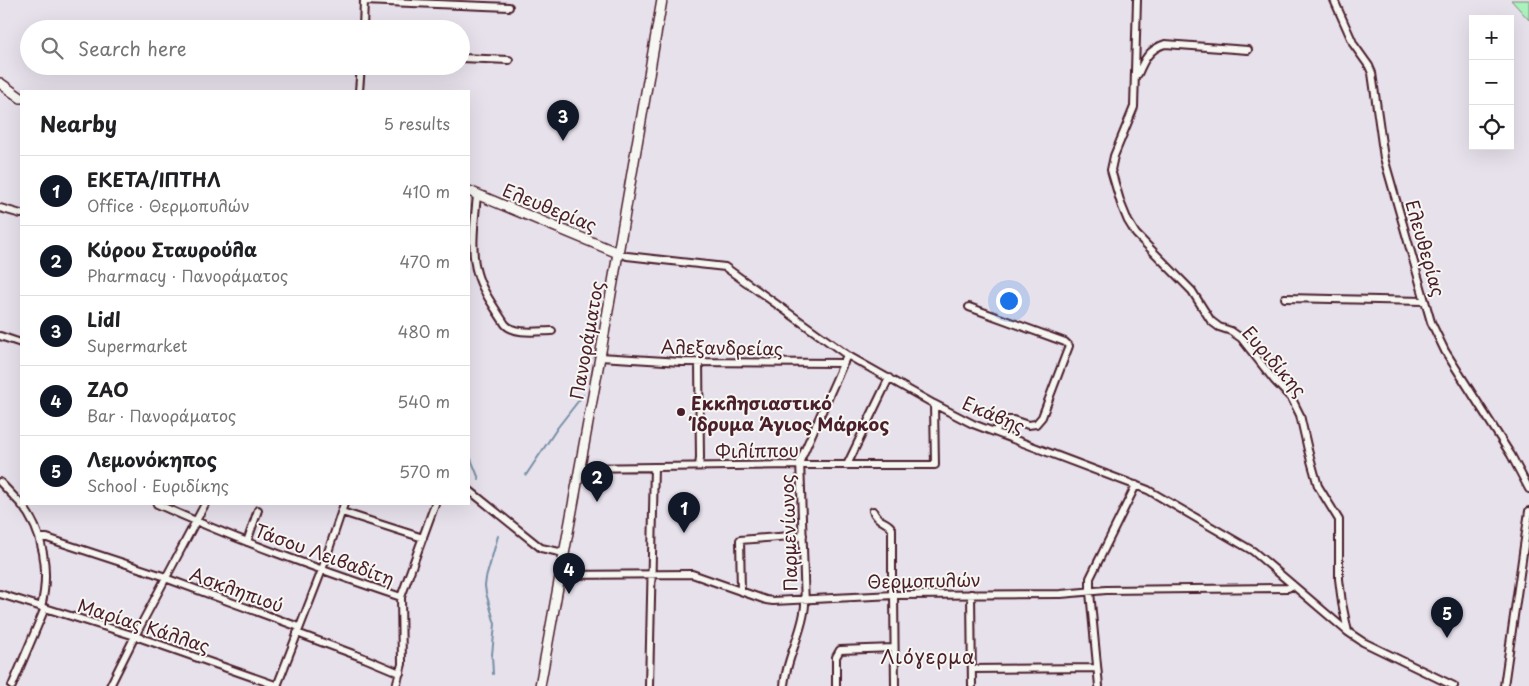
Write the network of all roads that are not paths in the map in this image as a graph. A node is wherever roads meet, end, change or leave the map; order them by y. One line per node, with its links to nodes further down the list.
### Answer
1 (662, 0): 18 (main road, Πανοράματος)
2 (1137, 0): 11 (street, Ευριδίκης)
3 (1334, 0): 20 (street, Ελευθερίας)
4 (364, 1): 5 (street); 6 (street)
5 (509, 7)
6 (363, 20)
7 (1248, 50): 11 (street)
8 (470, 58): 9 (street)
9 (508, 60)
10 (360, 75): 13 (street)
11 (1136, 78): 71 (street, Ευριδίκης)
12 (0, 84): 14 (main road)
13 (359, 90)
14 (20, 97)
15 (471, 192): 18 (main road, Ελευθερίας); 22 (street)
16 (0, 208): 17 (street)
17 (20, 214)
18 (618, 253): 25 (street, Εκάβης); 26 (main road, Πανοράματος)
19 (1285, 298): 20 (street)
20 (1424, 302): 39 (street, Ελευθερίας)
21 (969, 307): 31 (street)
22 (552, 331)
23 (0, 336): 24 (street)
24 (20, 343)
25 (848, 355): 28 (street, Παρμενίωνος); 29 (street, Εκάβης)
26 (600, 357): 27 (street, Αλεξανδρείας); 36 (main road, Πανοράματος)
27 (699, 362): 28 (street, Αλεξανδρείας); 34 (street)
28 (844, 363): 32 (street, Παρμενίωνος)
29 (889, 378): 30 (street, Εκάβης); 33 (street)
30 (934, 404): 31 (street, Εκάβης); 33 (street, Φιλίππου)
31 (995, 432): 38 (street, Εκάβης)
32 (800, 465): 33 (street, Φιλίππου); 34 (street, Φιλίππου); 52 (street, Παρμενίωνος)
33 (847, 465)
34 (699, 466): 35 (street, Φιλίππου)
35 (654, 467): 36 (street, Φιλίππου); 58 (street)
36 (579, 468): 56 (main road, Πανοράματος)
37 (0, 482): 41 (street)
38 (1136, 485): 61 (street, Εκάβης); 63 (street)
39 (1529, 489)
40 (470, 491): 56 (street)
41 (20, 502)
42 (22, 505): 53 (street)
43 (159, 505): 51 (street, Τάσου Λειβαδίτη)
44 (204, 505): 51 (street)
45 (344, 505): 50 (street)
46 (436, 505): 54 (street)
47 (258, 510): 55 (street)
48 (873, 511): 66 (street)
49 (1529, 511): 89 (street)
50 (342, 512): 54 (street); 57 (street)
51 (196, 521): 55 (street, Τάσου Λειβαδίτη); 60 (street)
52 (803, 535): 62 (street); 68 (street, Παρμενίωνος)
53 (40, 538): 60 (street, Ασκληπιού); 69 (street)
54 (422, 538): 67 (street)
55 (247, 542): 57 (street, Τάσου Λειβαδίτη)
56 (564, 553): 59 (main road, Πανοράματος)
57 (322, 570): 67 (street, Τάσου Λειβαδίτη); 70 (street)
58 (652, 574): 59 (street, Θερμοπυλών); 62 (street, Θερμοπυλών); 82 (street)
59 (560, 575): 81 (main road, Πανοράματος)
60 (166, 578): 70 (street, Ασκληπιού); 72 (street)
61 (1293, 585): 63 (street, Θερμοπυλών); 71 (street, Εκάβης)
62 (741, 591): 68 (street, Θερμοπυλών)
63 (1090, 592): 65 (street, Θερμοπυλών); 75 (street)
64 (0, 594): 69 (street, Μαρίας Κάλλας)
65 (971, 594): 66 (street, Θερμοπυλών); 74 (street)
66 (893, 595): 68 (street, Θερμοπυλών); 73 (street)
67 (401, 597): 76 (street)
68 (805, 600): 83 (street, Παρμενίωνος)
69 (43, 608): 72 (street, Μαρίας Κάλλας); 77 (street)
70 (298, 630): 76 (street, Ασκληπιού); 79 (street)
71 (1348, 632): 88 (street)
72 (135, 636): 78 (street); 79 (street, Μαρίας Κάλλας)
73 (894, 648): 84 (street); 85 (street)
74 (972, 668): 75 (street); 86 (street)
75 (1097, 668): 87 (street)
76 (400, 673): 80 (street)
77 (12, 686)
78 (110, 686)
79 (277, 686)
80 (396, 686)
81 (540, 686)
82 (649, 686)
83 (784, 686)
84 (836, 686)
85 (895, 686)
86 (972, 686)
87 (1099, 686)
88 (1454, 686)
89 (1504, 686)

